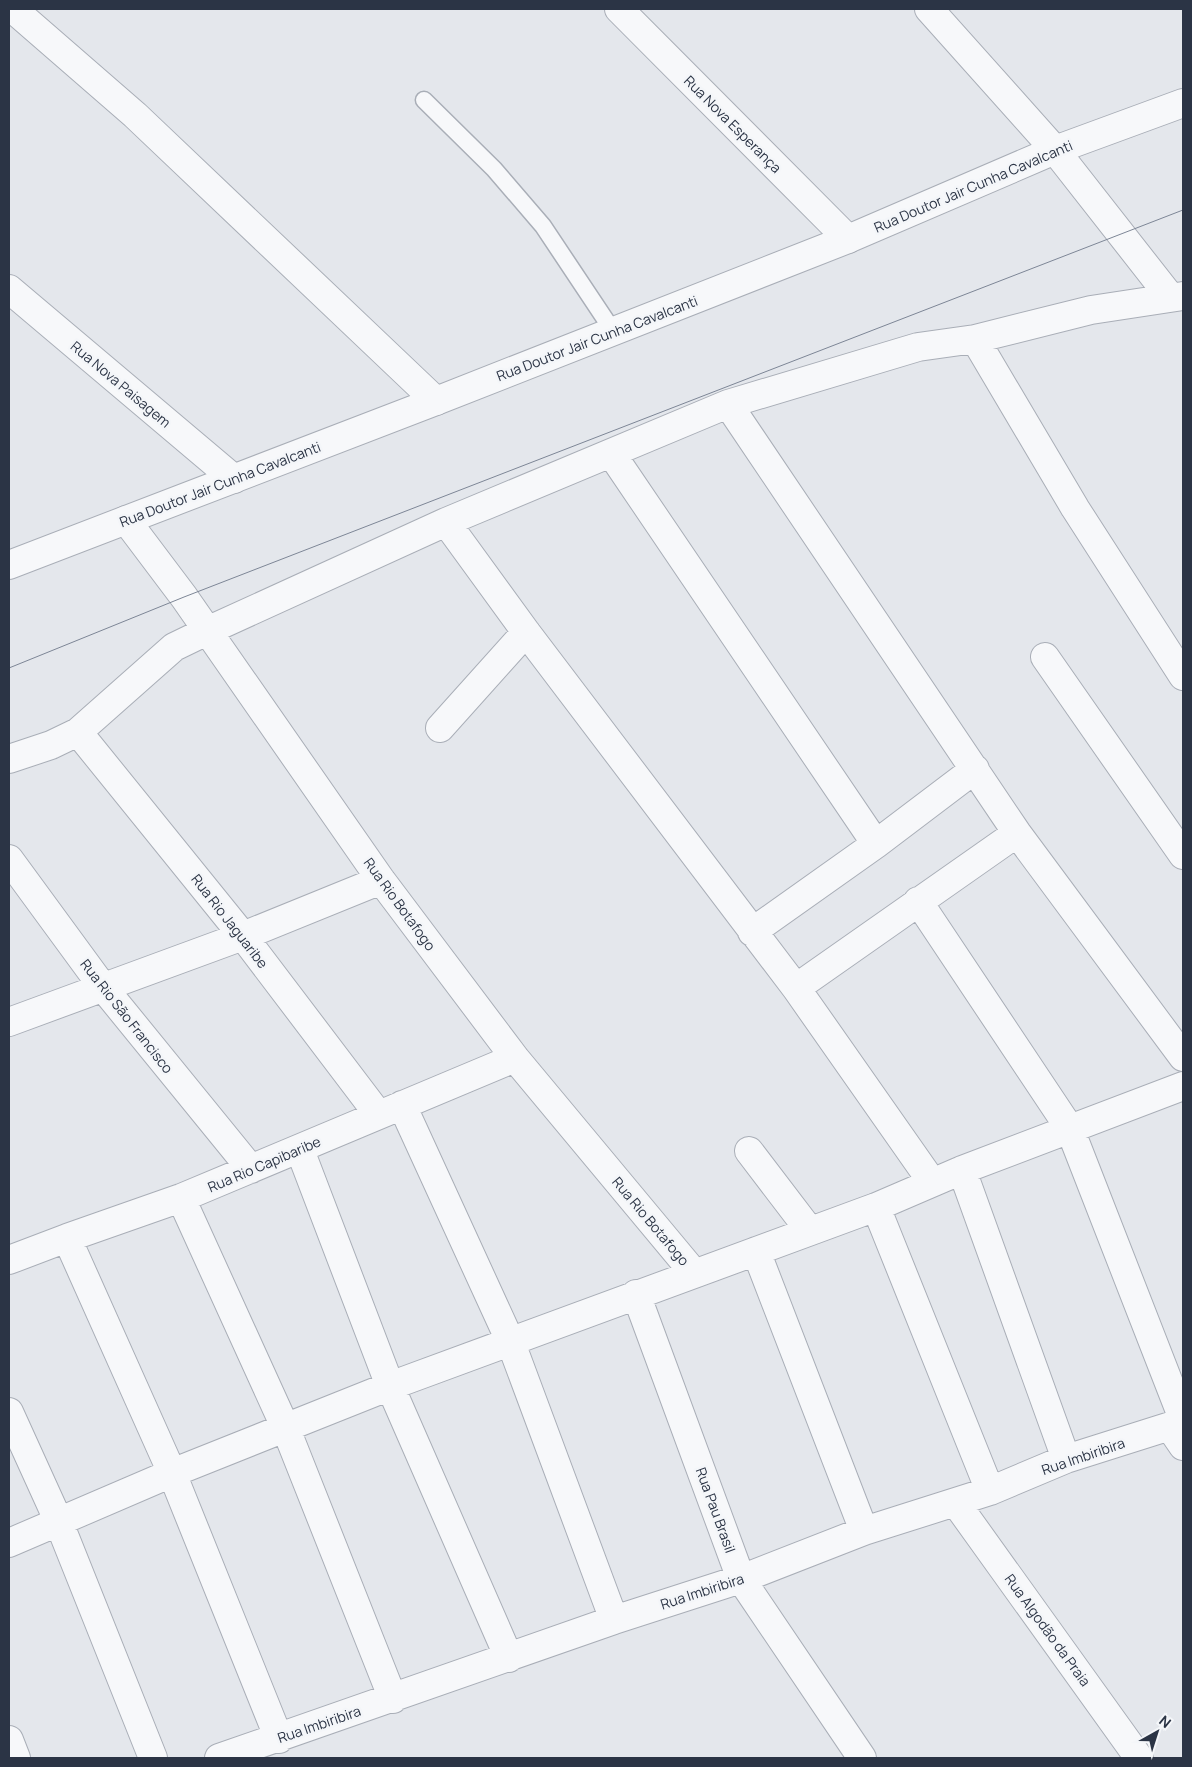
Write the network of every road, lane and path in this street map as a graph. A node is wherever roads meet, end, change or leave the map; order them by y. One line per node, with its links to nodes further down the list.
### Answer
1 (13, 9): 12 (street)
2 (619, 9): 7 (street, Rua Nova Esperança)
3 (929, 9): 6 (street)
4 (424, 100): 10 (lane)
5 (1183, 103): 6 (street, Rua Doutor Jair Cunha Cavalcanti)
6 (1055, 150): 7 (street, Rua Doutor Jair Cunha Cavalcanti); 9 (street)
7 (848, 239): 10 (street, Rua Doutor Jair Cunha Cavalcanti)
8 (9, 289): 15 (street, Rua Nova Paisagem)
9 (1177, 297): 11 (street)
10 (613, 331): 12 (street, Rua Doutor Jair Cunha Cavalcanti)
11 (975, 339): 13 (street); 22 (street)
12 (436, 401): 15 (street, Rua Doutor Jair Cunha Cavalcanti)
13 (728, 404): 14 (street); 26 (street)
14 (610, 453): 17 (street); 28 (street)
15 (234, 480): 16 (street, Rua Doutor Jair Cunha Cavalcanti)
16 (126, 520): 18 (street, Rua Doutor Jair Cunha Cavalcanti); 19 (street, Rua Rio Botafogo)
17 (446, 522): 19 (street); 20 (street)
18 (9, 565)
19 (207, 631): 24 (street); 31 (street, Rua Rio Botafogo)
20 (526, 632): 23 (street); 33 (street)
21 (1045, 657): 29 (street)
22 (1183, 676)
23 (440, 728)
24 (78, 732): 25 (street); 34 (street, Rua Rio Jaguaribe)
25 (9, 759)
26 (975, 769): 27 (street); 28 (street)
27 (1017, 833): 32 (street); 38 (street)
28 (876, 844): 33 (street)
29 (1183, 855)
30 (9, 859): 35 (street, Rua Rio São Francisco)
31 (381, 880): 34 (street); 39 (street, Rua Rio Botafogo)
32 (918, 901): 36 (street); 42 (street)
33 (752, 932): 36 (street)
34 (243, 936): 35 (street); 41 (street, Rua Rio Jaguaribe)
35 (102, 986): 37 (street); 45 (street, Rua Rio São Francisco)
36 (796, 988): 47 (street)
37 (9, 1022)
38 (1183, 1057)
39 (515, 1058): 41 (street, Rua Rio Capibaribe); 54 (street, Rua Rio Botafogo)
40 (1183, 1086): 42 (street)
41 (390, 1110): 43 (street, Rua Rio Capibaribe); 56 (street, Rua Rio Jaguaribe)
42 (1070, 1129): 46 (street); 60 (street)
43 (300, 1150): 45 (street, Rua Rio Capibaribe); 57 (street)
44 (749, 1151): 50 (street)
45 (251, 1169): 48 (street, Rua Rio Capibaribe)
46 (962, 1170): 47 (street); 61 (street)
47 (932, 1182): 49 (street)
48 (181, 1198): 51 (street, Rua Rio Capibaribe); 59 (street)
49 (876, 1207): 50 (street); 63 (street)
50 (810, 1232): 52 (street)
51 (66, 1238): 53 (street, Rua Rio Capibaribe); 62 (street)
52 (756, 1251): 54 (street); 66 (street)
53 (9, 1260)
54 (694, 1273): 55 (street)
55 (636, 1294): 56 (street); 68 (street, Rua Pau Brasil)
56 (511, 1343): 57 (street); 69 (street, Rua Rio Jaguaribe)
57 (390, 1386): 59 (street); 70 (street)
58 (9, 1412): 65 (street)
59 (286, 1429): 62 (street); 71 (street)
60 (1180, 1429): 61 (street, Rua Imbiribira)
61 (1066, 1459): 63 (street, Rua Imbiribira)
62 (172, 1473): 65 (street); 72 (street)
63 (990, 1491): 64 (street, Rua Imbiribira)
64 (956, 1503): 66 (street, Rua Imbiribira); 78 (street, Rua Algodão da Praia)
65 (58, 1520): 67 (street); 75 (street)
66 (864, 1531): 68 (street, Rua Imbiribira)
67 (9, 1543)
68 (741, 1579): 69 (street, Rua Imbiribira); 77 (street, Rua Pau Brasil)
69 (614, 1620): 70 (street, Rua Imbiribira)
70 (509, 1658): 71 (street, Rua Imbiribira)
71 (393, 1699): 72 (street, Rua Imbiribira)
72 (279, 1739): 76 (street, Rua Imbiribira)
73 (9, 1740): 74 (street)
74 (16, 1758)
75 (154, 1758)
76 (219, 1758)
77 (862, 1758)
78 (1139, 1758)

